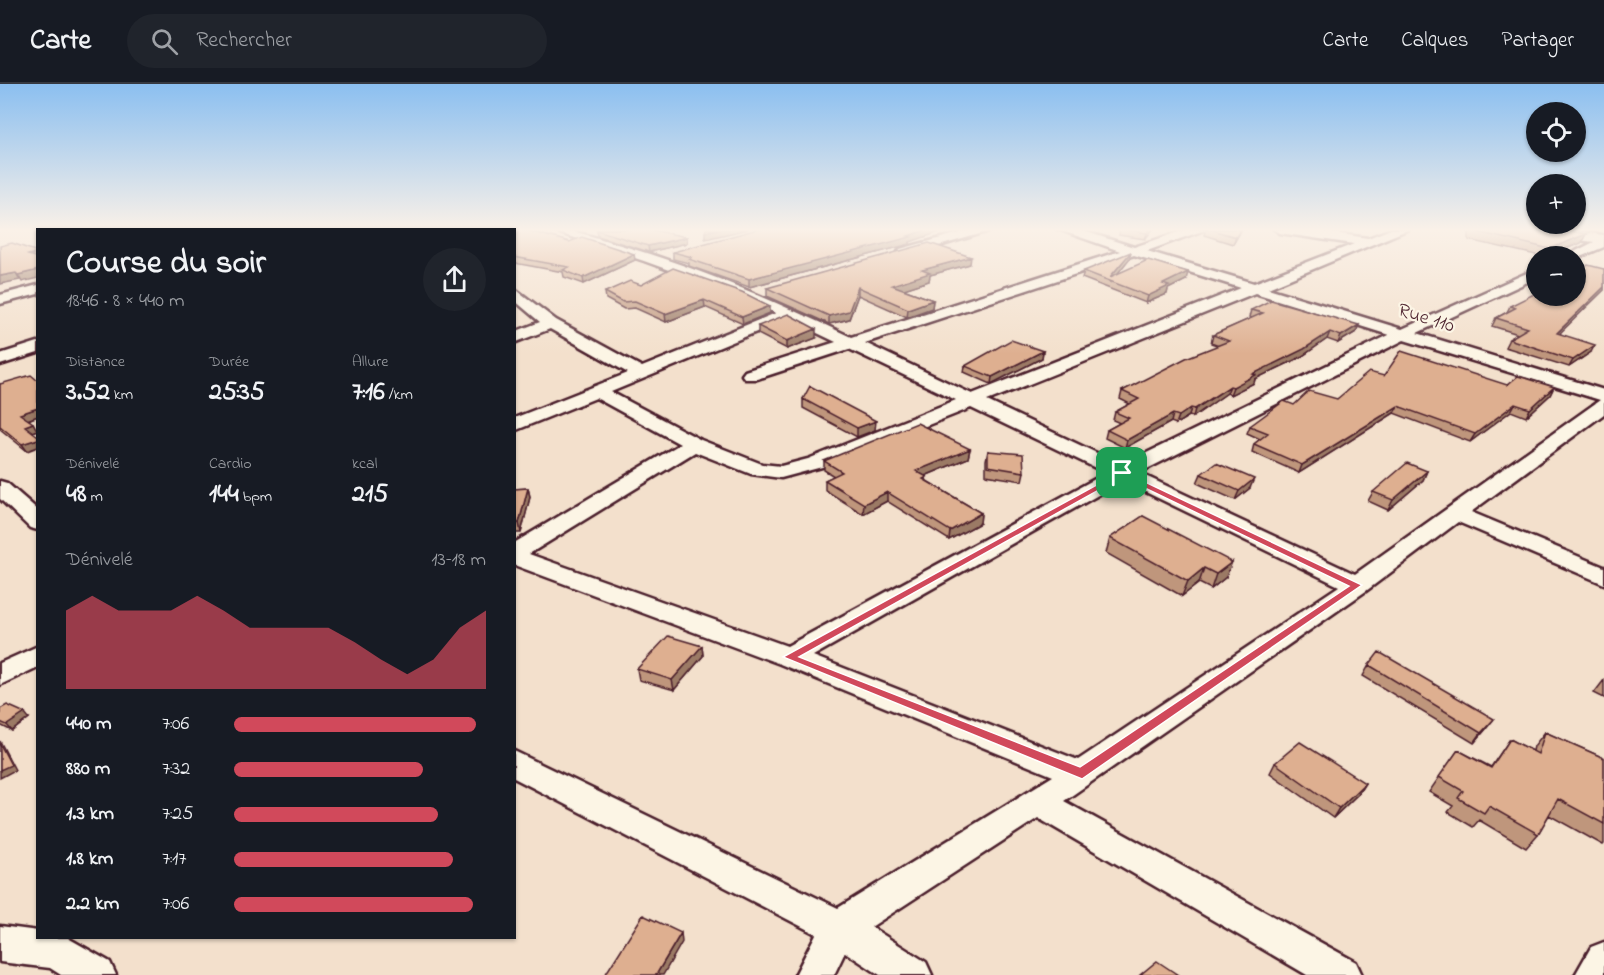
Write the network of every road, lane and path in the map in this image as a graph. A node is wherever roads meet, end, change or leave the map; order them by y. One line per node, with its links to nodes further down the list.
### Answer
1 (684, 271): 11 (street)
2 (1074, 271): 18 (street)
3 (1198, 271): 8 (street, Rue 110)
4 (1299, 271): 8 (street)
5 (1526, 278): 16 (street)
6 (0, 287): 12 (street)
7 (771, 288): 11 (street)
8 (1255, 288): 16 (street, Rue 110); 25 (street)
9 (36, 290): 12 (street)
10 (516, 294): 15 (street)
11 (748, 294): 14 (street)
12 (16, 296): 13 (street)
13 (0, 300)
14 (789, 313): 18 (street); 21 (street)
15 (551, 323): 17 (street); 21 (street)
16 (1403, 334): 24 (street, Rue 110); 29 (street)
17 (516, 337)
18 (851, 343): 22 (street); 25 (street)
19 (36, 348): 20 (street)
20 (0, 360)
21 (641, 373): 23 (street)
22 (750, 375)
23 (596, 391): 27 (street); 28 (street)
24 (1604, 396)
25 (972, 401): 28 (street); 29 (street)
26 (1604, 405): 31 (street)
27 (516, 424)
28 (694, 444): 33 (street)
29 (1122, 473): 36 (street); 38 (street)
30 (0, 487): 32 (street)
31 (1457, 514): 35 (street); 36 (street)
32 (36, 521)
33 (516, 554)
34 (516, 556): 38 (street)
35 (1604, 576)
36 (1357, 585): 41 (street)
37 (36, 657): 39 (street)
38 (789, 657): 41 (street)
39 (0, 675)
40 (516, 764): 43 (street)
41 (1082, 774): 42 (street)
42 (1039, 803): 43 (street); 49 (street)
43 (838, 927): 47 (street); 48 (street)
44 (0, 944): 46 (street)
45 (1604, 960): 50 (street)
46 (97, 975)
47 (814, 975)
48 (913, 975)
49 (1343, 975)
50 (1594, 975)

